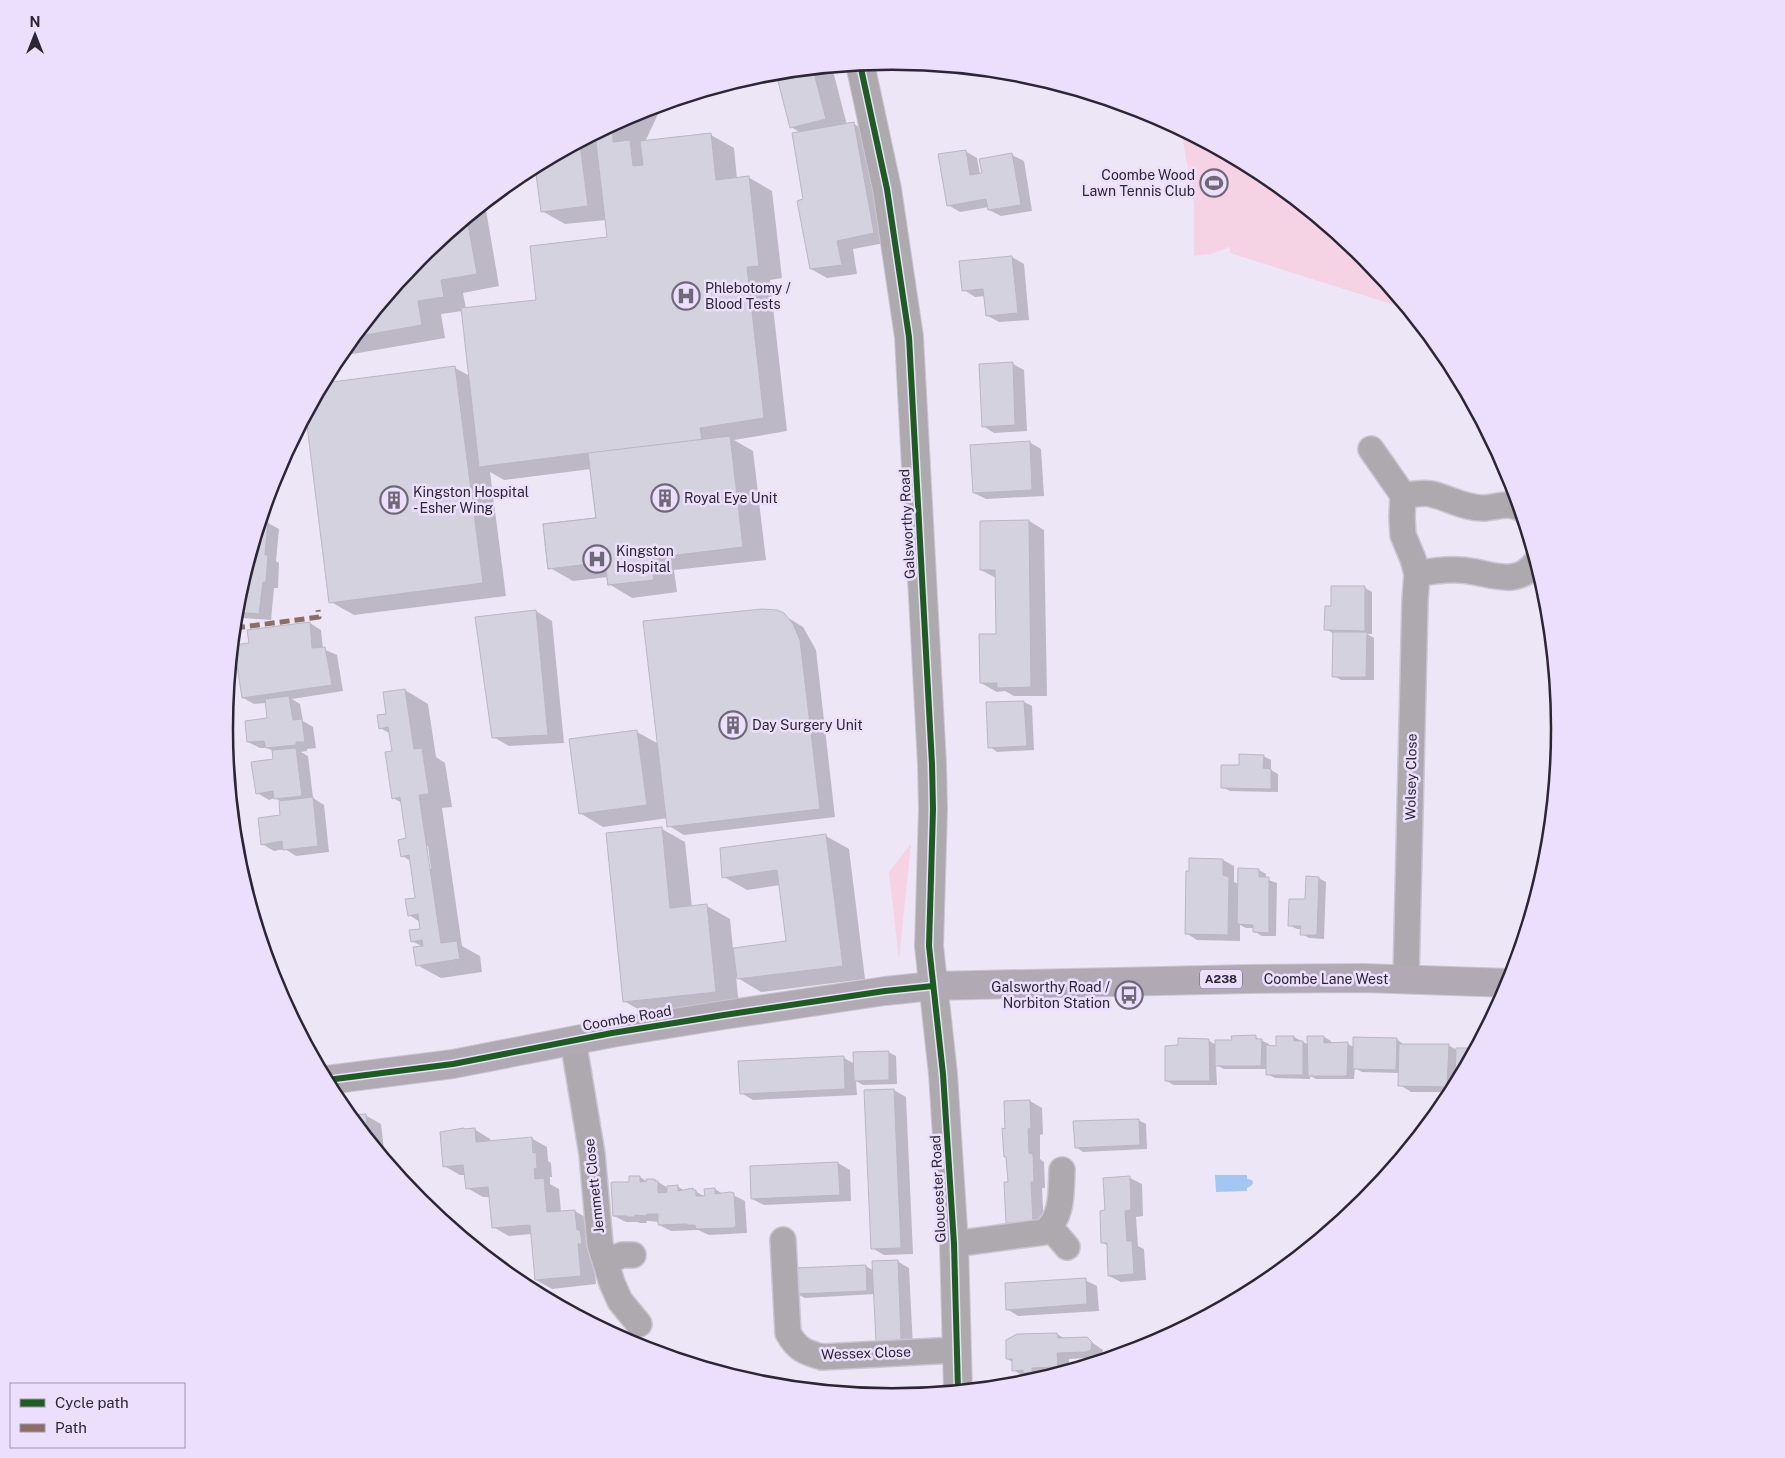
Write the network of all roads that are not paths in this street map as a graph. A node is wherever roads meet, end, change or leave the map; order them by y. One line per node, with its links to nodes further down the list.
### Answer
1 (862, 71): 9 (street, Galsworthy Road)
2 (1371, 449): 3 (street)
3 (1403, 495): 4 (street); 6 (street, Wolsey Close)
4 (1512, 505)
5 (1532, 569): 6 (street)
6 (1417, 574): 7 (street, Wolsey Close)
7 (1406, 980): 8 (main road, Coombe Lane West / A238); 9 (main road, Coombe Lane West / A238)
8 (1500, 983)
9 (933, 986): 10 (main road, Coombe Road / A238); 15 (street, Gloucester Road)
10 (573, 1040): 11 (main road, Coombe Road / A238); 18 (street, Jemmett Close)
11 (335, 1079)
12 (1062, 1170): 13 (street)
13 (1050, 1228): 15 (street); 16 (street)
14 (783, 1240): 20 (street, Wessex Close)
15 (954, 1244): 20 (street, Gloucester Road)
16 (1067, 1247)
17 (633, 1255): 18 (street)
18 (606, 1262): 19 (street, Jemmett Close)
19 (639, 1324)
20 (956, 1350): 21 (street, Gloucester Road)
21 (958, 1384)

